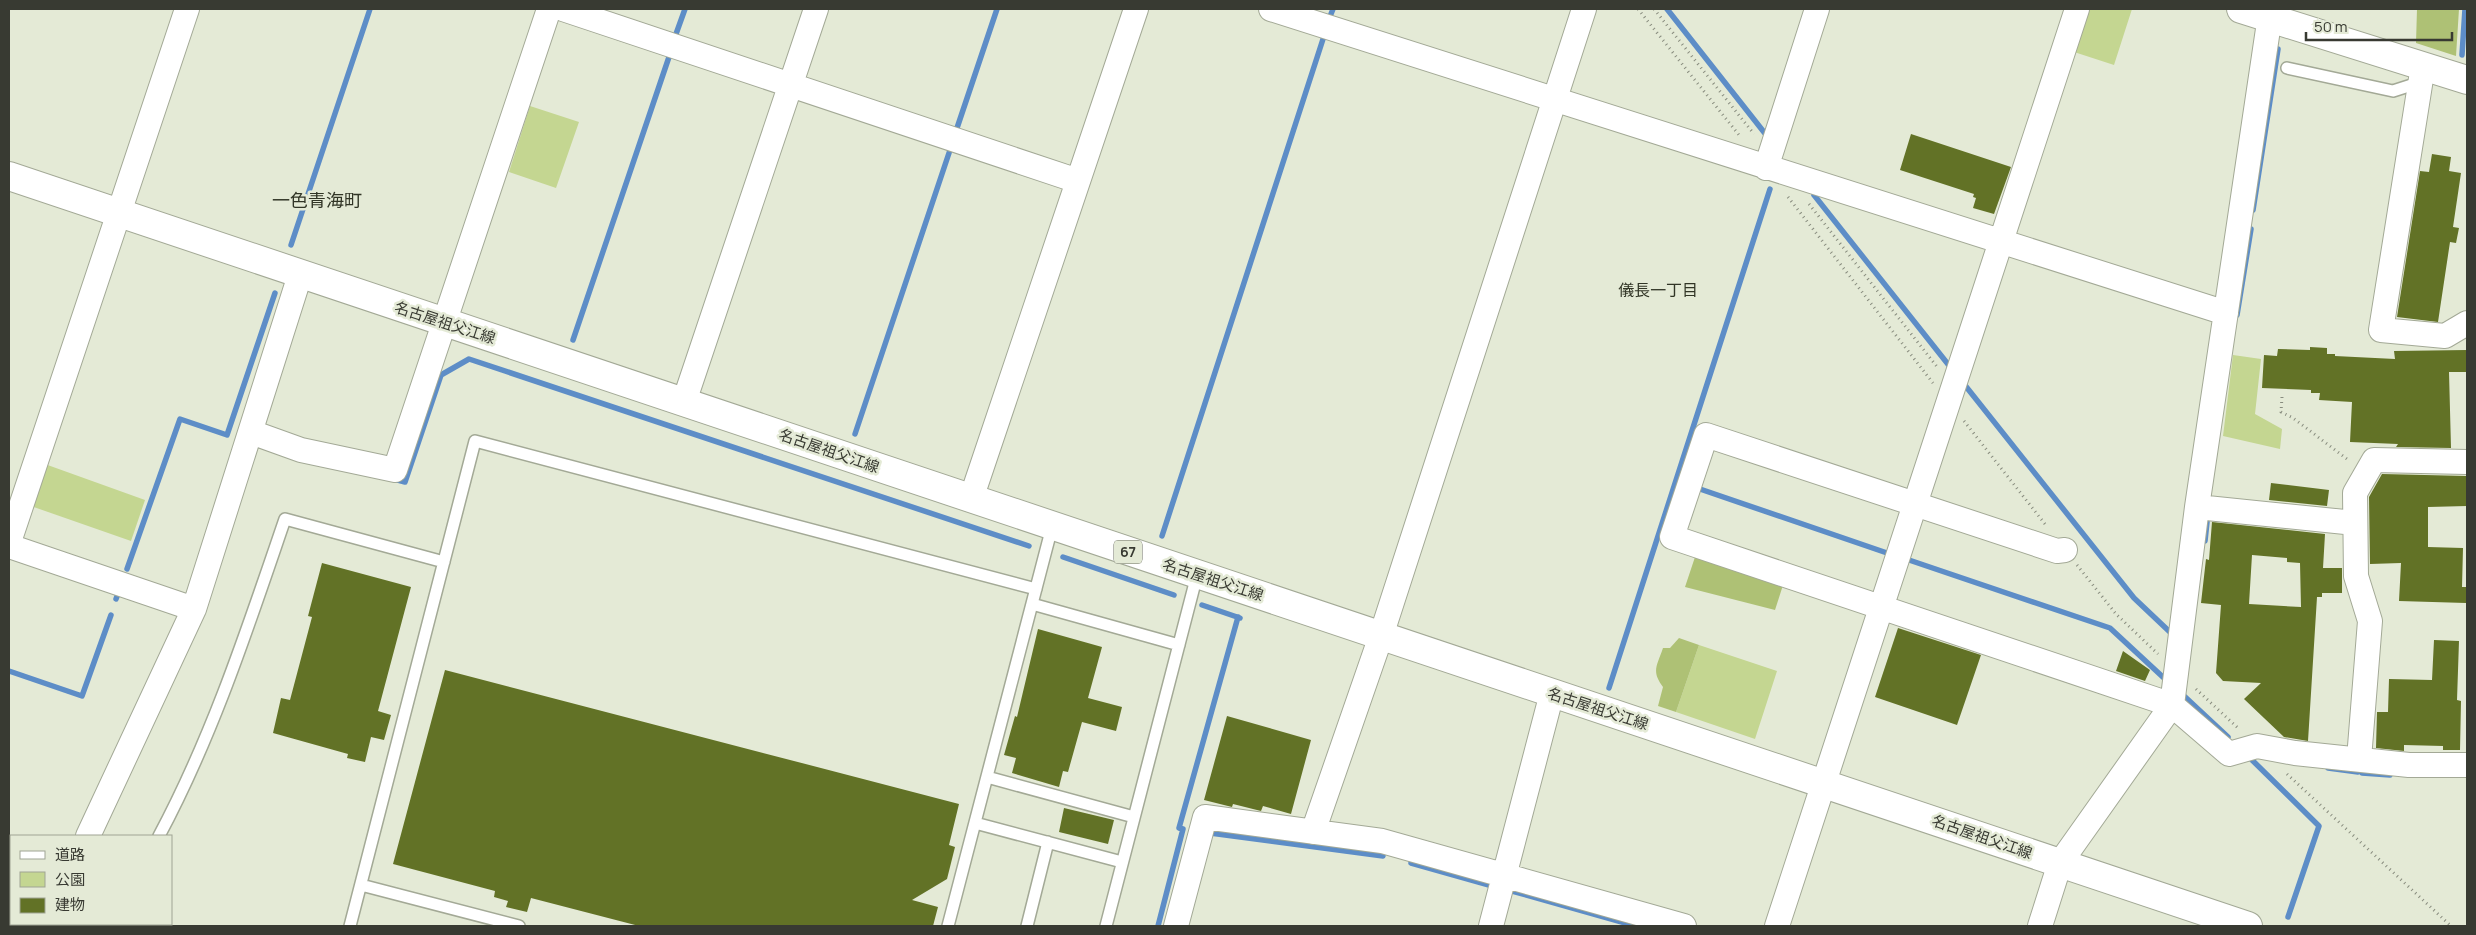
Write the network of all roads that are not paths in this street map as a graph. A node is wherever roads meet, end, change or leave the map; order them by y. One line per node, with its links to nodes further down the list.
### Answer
1 (187, 9): 20 (street)
2 (549, 9): 24 (street)
3 (563, 9): 15 (street)
4 (816, 9): 15 (street)
5 (1136, 9): 19 (street)
6 (1271, 9): 16 (street)
7 (1584, 9): 16 (street)
8 (1817, 9): 17 (street)
9 (2078, 9): 21 (street)
10 (2241, 9): 11 (main road)
11 (2271, 13): 13 (main road); 23 (street)
12 (2287, 68): 13 (lane)
13 (2422, 74): 14 (main road); 25 (street)
14 (2467, 80)
15 (790, 85): 19 (street); 26 (street)
16 (1554, 100): 17 (street); 43 (street)
17 (1766, 168): 21 (street)
18 (9, 176): 20 (main road, 名古屋祖父江線 / 67)
19 (1078, 181): 29 (street)
20 (118, 213): 22 (main road, 名古屋祖父江線 / 67); 34 (street)
21 (2001, 243): 23 (street); 30 (street)
22 (300, 275): 24 (main road, 名古屋祖父江線 / 67); 27 (street)
23 (2226, 313): 31 (street)
24 (443, 322): 26 (main road, 名古屋祖父江線 / 67); 27 (street)
25 (2467, 323)
26 (684, 402): 29 (main road, 名古屋祖父江線 / 67)
27 (251, 432): 42 (street)
28 (2467, 462): 32 (street)
29 (971, 499): 33 (main road, 名古屋祖父江線 / 67)
30 (1916, 504): 36 (street); 41 (street); 41 (street)
31 (2197, 507): 32 (street); 46 (street)
32 (2355, 523): 48 (street)
33 (1052, 527): 38 (main road, 名古屋祖父江線 / 67); 39 (lane)
34 (9, 542)
35 (9, 546): 42 (street)
36 (2065, 550)
37 (444, 562): 39 (lane); 56 (lane); 61 (lane)
38 (1197, 575): 43 (main road, 名古屋祖父江線 / 67); 44 (lane)
39 (1036, 589): 40 (lane)
40 (1032, 604): 44 (lane); 50 (lane)
41 (1883, 608): 46 (street); 51 (street)
42 (194, 609): 55 (street)
43 (1381, 636): 45 (main road, 名古屋祖父江線 / 67); 54 (street)
44 (1179, 645): 52 (lane)
45 (1552, 694): 51 (main road, 名古屋祖父江線 / 67); 60 (street)
46 (2172, 705): 48 (street); 59 (street)
47 (2467, 752): 49 (street)
48 (2359, 760): 49 (street)
49 (2467, 765)
50 (987, 777): 52 (lane); 53 (lane)
51 (1825, 785): 59 (main road, 名古屋祖父江線 / 67); 70 (street)
52 (1134, 817): 58 (lane)
53 (975, 823): 57 (lane); 64 (lane)
54 (1314, 832): 60 (street); 67 (street)
55 (88, 835)
56 (160, 835)
57 (1048, 842): 58 (lane); 65 (lane)
58 (1122, 862): 66 (lane)
59 (2060, 863): 71 (street); 72 (main road, 名古屋祖父江線 / 67)
60 (1504, 876): 68 (street); 69 (street)
61 (360, 885): 62 (lane); 63 (lane)
62 (350, 926)
63 (519, 926)
64 (948, 926)
65 (1027, 926)
66 (1106, 926)
67 (1176, 926)
68 (1491, 926)
69 (1684, 926)
70 (1777, 926)
71 (2040, 926)
72 (2248, 926)

